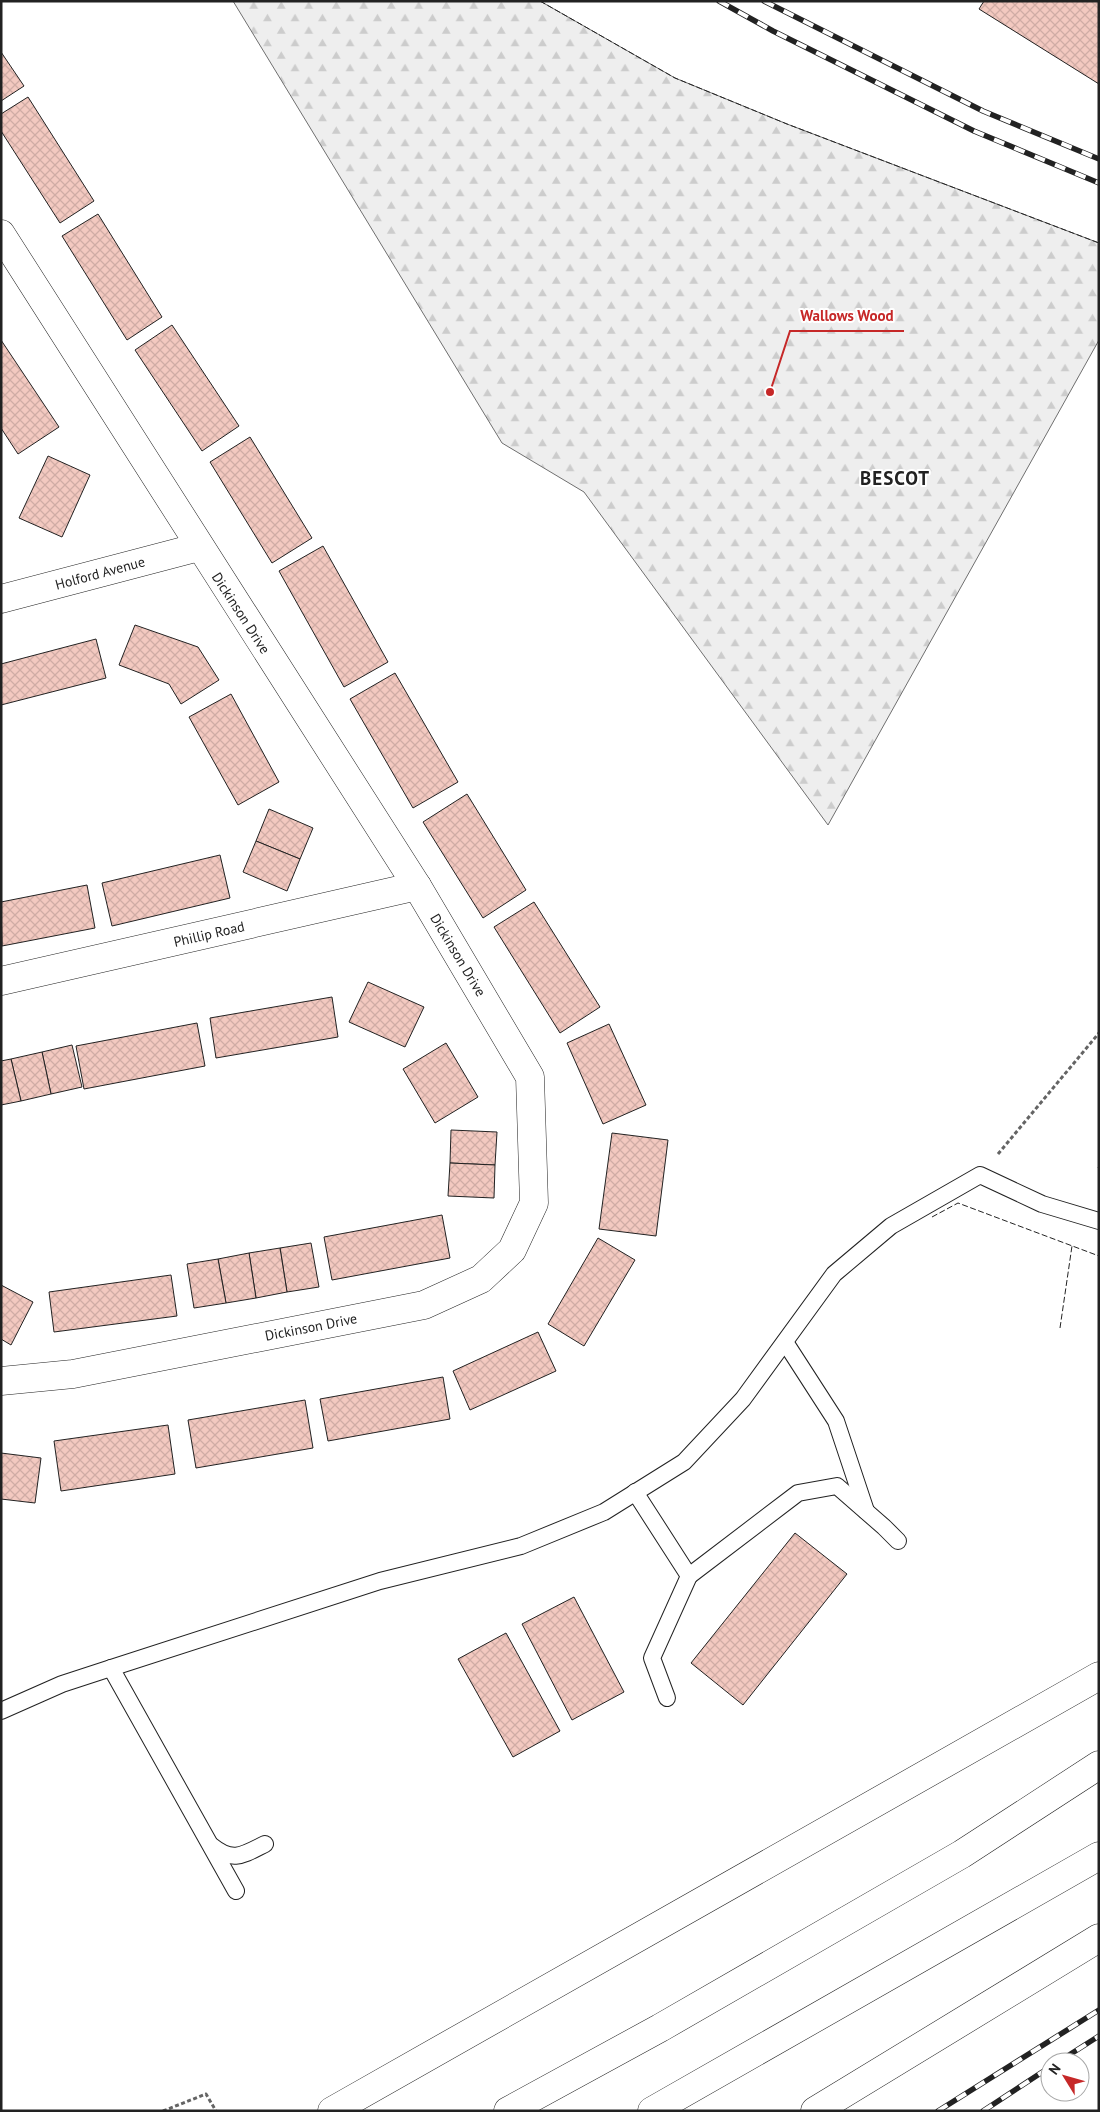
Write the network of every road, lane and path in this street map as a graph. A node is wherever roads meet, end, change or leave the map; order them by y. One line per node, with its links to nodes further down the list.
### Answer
1 (1, 234): 2 (main road, Dickinson Drive)
2 (199, 546): 3 (main road, Holford Avenue); 4 (main road, Dickinson Drive)
3 (1, 599)
4 (417, 886): 5 (main road, Phillip Road); 10 (main road, Dickinson Drive)
5 (1, 981)
6 (1099, 1032): 7 (path)
7 (980, 1175): 8 (lane); 9 (lane)
8 (1099, 1221)
9 (785, 1342): 11 (lane); 12 (lane)
10 (1, 1381)
11 (635, 1492): 14 (lane); 15 (lane)
12 (866, 1511): 13 (lane); 14 (lane)
13 (898, 1542)
14 (689, 1576): 17 (lane)
15 (111, 1668): 18 (lane); 21 (lane)
16 (1099, 1676): 27 (main road)
17 (667, 1698)
18 (1, 1711)
19 (1099, 1765): 28 (main road)
20 (265, 1844): 21 (lane)
21 (210, 1845): 23 (lane)
22 (1099, 1856): 29 (main road)
23 (236, 1891)
24 (1099, 1938): 30 (main road)
25 (163, 2111): 26 (path)
26 (216, 2111)
27 (332, 2111)
28 (508, 2111)
29 (652, 2111)
30 (815, 2111)

